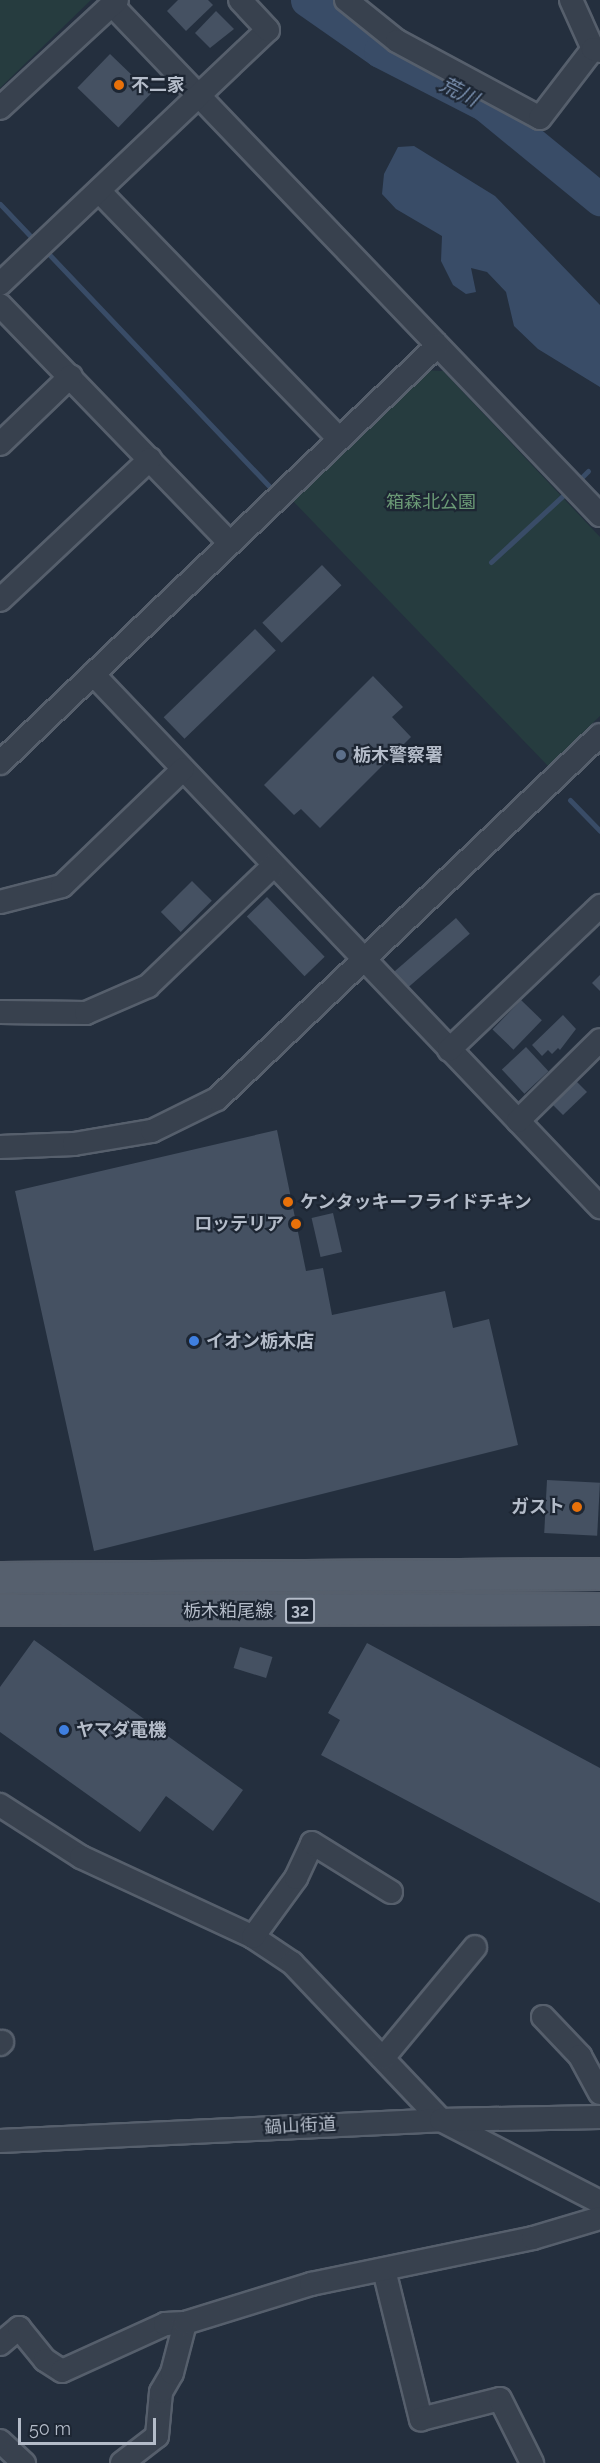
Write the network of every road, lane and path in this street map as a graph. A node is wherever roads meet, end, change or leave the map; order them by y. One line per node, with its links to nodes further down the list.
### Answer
1 (240, 0): 6 (street)
2 (346, 0): 5 (street)
3 (571, 0): 5 (street)
4 (115, 2): 6 (street); 7 (street)
5 (596, 50)
6 (198, 95): 8 (street); 11 (street)
7 (0, 108)
8 (99, 191): 9 (street); 13 (street)
9 (0, 284)
10 (0, 305): 12 (street)
11 (438, 345): 13 (street); 16 (street)
12 (71, 376): 14 (street); 15 (street)
13 (339, 440): 17 (street)
14 (0, 444)
15 (150, 459): 17 (street); 18 (street)
16 (600, 515)
17 (230, 543): 19 (street)
18 (0, 600)
19 (93, 674): 21 (street); 22 (street)
20 (600, 735): 26 (street)
21 (0, 763)
22 (183, 769): 23 (street); 24 (street)
23 (273, 866): 26 (street); 27 (street)
24 (0, 902)
25 (596, 917): 29 (street)
26 (365, 962): 29 (street); 31 (street)
27 (0, 1012)
28 (600, 1040): 30 (street)
29 (449, 1050): 30 (street)
30 (518, 1121): 32 (street)
31 (0, 1147)
32 (599, 1205)
33 (600, 1574): 34 (main road, 栃木粕尾線 / 32)
34 (0, 1578)
35 (600, 1609): 36 (main road, 栃木粕尾線 / 32)
36 (0, 1610)
37 (0, 1805): 39 (street)
38 (391, 1892): 39 (street)
39 (253, 1937): 42 (street)
40 (475, 1947): 42 (street)
41 (543, 2018): 43 (street)
42 (384, 2058): 45 (street)
43 (600, 2093)
44 (600, 2117): 45 (street, 鍋山街道)
45 (441, 2120): 46 (street, 鍋山街道); 47 (street)
46 (0, 2141)
47 (600, 2202)
48 (600, 2218): 49 (street)
49 (384, 2270): 50 (street); 55 (street)
50 (185, 2323): 51 (street); 54 (street)
51 (0, 2344)
52 (1, 2443): 53 (street)
53 (24, 2463)
54 (122, 2463)
55 (532, 2463)

